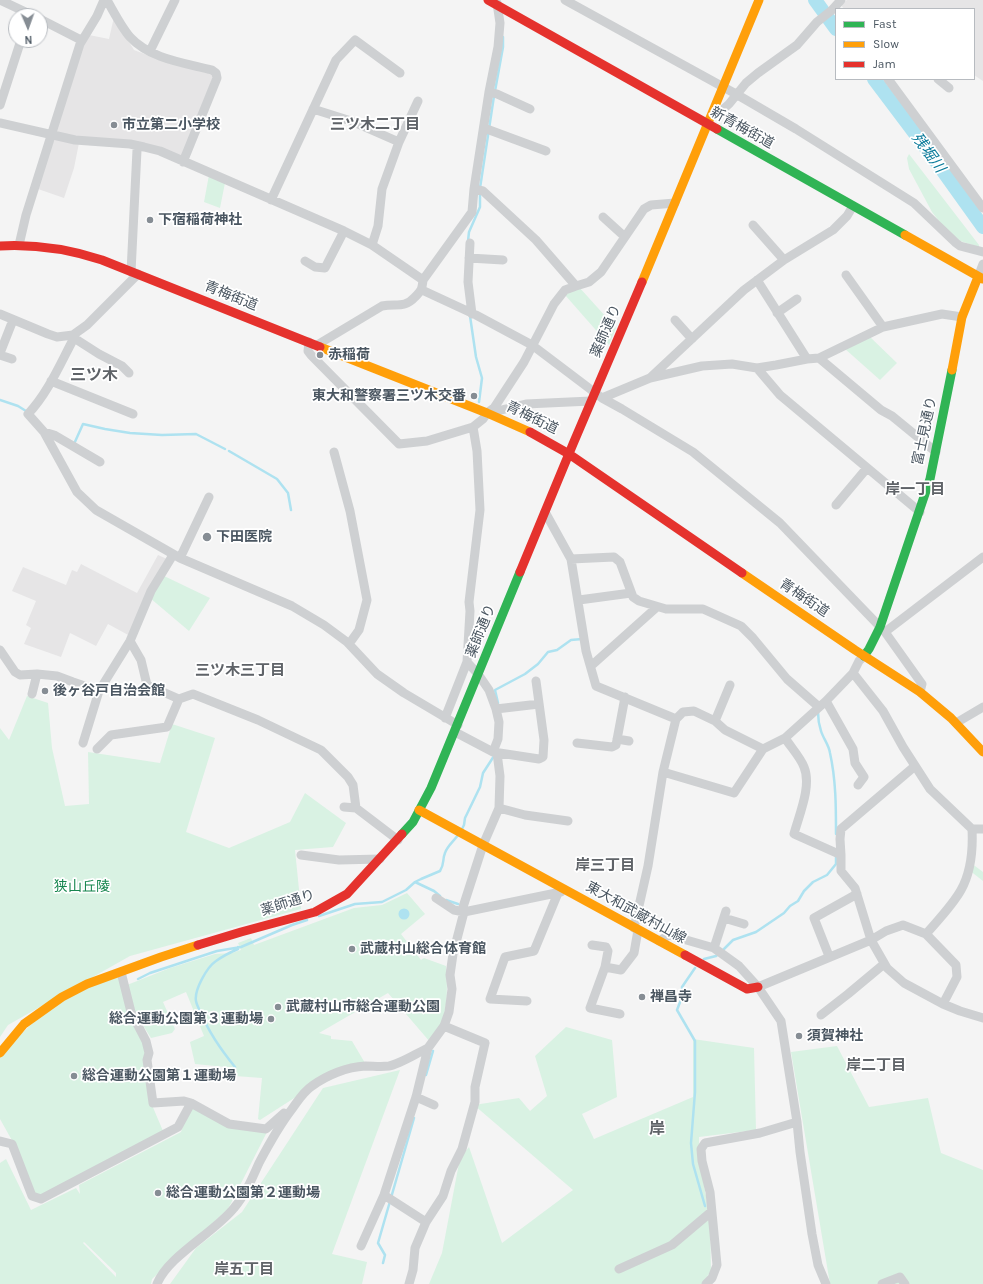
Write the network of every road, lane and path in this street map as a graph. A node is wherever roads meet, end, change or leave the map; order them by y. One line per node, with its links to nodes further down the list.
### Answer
1 (0, 0): 11 (street)
2 (104, 0): 13 (street)
3 (107, 0): 15 (street)
4 (175, 0): 15 (street)
5 (488, 0): 9 (street, 新青梅街道)
6 (566, 0): 19 (street)
7 (759, 0): 19 (street, 薬師通り)
8 (841, 0): 10 (street)
9 (497, 3): 21 (street); 29 (street, 新青梅街道)
10 (833, 7): 22 (street)
11 (17, 8)
12 (48, 23): 13 (street)
13 (81, 40): 31 (street)
14 (18, 48): 24 (street)
15 (150, 51): 35 (street)
16 (400, 73): 25 (street)
17 (889, 80): 40 (street)
18 (939, 80): 20 (street)
19 (724, 87): 22 (street); 27 (street, 薬師通り)
20 (949, 88)
21 (493, 93): 26 (street); 30 (street)
22 (736, 94): 27 (street); 49 (street)
23 (418, 101): 32 (street)
24 (0, 105)
25 (313, 109): 32 (street); 37 (street)
26 (530, 109)
27 (713, 112): 29 (street, 薬師通り)
28 (0, 123): 31 (street)
29 (707, 124): 38 (street, 薬師通り); 39 (street, 新青梅街道)
30 (488, 129): 34 (street); 36 (street)
31 (51, 135): 33 (street); 46 (street)
32 (399, 142): 47 (street)
33 (139, 146): 35 (street); 55 (street)
34 (546, 151)
35 (183, 162): 37 (street)
36 (478, 190): 58 (street); 60 (street)
37 (271, 200): 43 (street)
38 (675, 203): 44 (street); 82 (street, 薬師通り)
39 (853, 206): 52 (street); 57 (street, 新青梅街道)
40 (983, 208)
41 (603, 217): 44 (street)
42 (753, 225): 52 (street)
43 (344, 231): 47 (street); 53 (street)
44 (625, 237): 60 (street)
45 (470, 243): 50 (street)
46 (18, 245): 48 (street, 青梅街道); 55 (street, 青梅街道)
47 (372, 245): 58 (street)
48 (0, 246)
49 (983, 252)
50 (469, 258): 51 (street); 63 (street)
51 (503, 260)
52 (784, 260): 59 (street)
53 (305, 261)
54 (983, 264): 57 (street)
55 (135, 273): 70 (street); 72 (street, 青梅街道)
56 (846, 275): 69 (street)
57 (981, 278): 66 (street, 富士見通り)
58 (423, 280): 61 (street)
59 (758, 280): 64 (street); 71 (street)
60 (576, 286): 73 (street)
61 (422, 290): 63 (street); 72 (street)
62 (797, 299): 64 (street)
63 (470, 313): 73 (street)
64 (777, 313): 77 (street)
65 (0, 314): 67 (street)
66 (962, 317): 69 (street); 88 (street, 富士見通り)
67 (13, 320): 70 (street); 74 (street)
68 (675, 320): 71 (street)
69 (883, 327): 75 (street)
70 (74, 336): 79 (street); 81 (street)
71 (692, 338): 80 (street)
72 (313, 344): 83 (street, 青梅街道); 85 (street)
73 (532, 345): 82 (street); 83 (street)
74 (0, 354): 76 (street)
75 (819, 358): 77 (street); 88 (street)
76 (12, 359)
77 (807, 359): 78 (street)
78 (757, 368): 80 (street); 91 (street)
79 (129, 373)
80 (650, 378): 82 (street)
81 (52, 381): 84 (street); 86 (street)
82 (596, 397): 83 (street); 89 (street, 薬師通り); 102 (street)
83 (487, 413): 85 (street); 89 (street, 青梅街道)
84 (133, 414)
85 (473, 427): 107 (street)
86 (44, 432): 90 (street); 97 (street)
87 (334, 452): 104 (street)
88 (936, 452): 95 (street, 富士見通り)
89 (570, 454): 94 (street, 薬師通り); 106 (street, 青梅街道)
90 (100, 462)
91 (867, 468): 93 (street); 95 (street)
92 (209, 497): 97 (street)
93 (836, 505)
94 (545, 512): 98 (street); 111 (street, 薬師通り)
95 (920, 512): 102 (street, 富士見通り)
96 (983, 556): 102 (street)
97 (176, 557): 103 (street); 104 (street)
98 (571, 559): 99 (street); 100 (street)
99 (631, 593): 100 (street); 101 (street)
100 (579, 600): 108 (street)
101 (656, 607): 108 (street); 120 (street)
102 (882, 629): 106 (street, 富士見通り); 115 (street)
103 (130, 641): 114 (street); 118 (street)
104 (349, 644): 123 (street)
105 (0, 650): 110 (street)
106 (864, 656): 109 (street); 115 (street, 青梅街道)
107 (467, 662): 111 (street); 123 (street)
108 (591, 666): 117 (street)
109 (853, 673): 120 (street); 137 (street)
110 (37, 674): 114 (street); 116 (street)
111 (478, 674): 122 (street); 127 (street, 薬師通り)
112 (536, 681): 119 (street)
113 (730, 684): 125 (street)
114 (99, 690): 131 (street)
115 (920, 692): 126 (street, 青梅街道)
116 (32, 694)
117 (625, 697): 124 (street); 129 (street)
118 (179, 699): 135 (street); 141 (street)
119 (539, 704): 122 (street); 136 (street)
120 (823, 704): 128 (street); 139 (street)
121 (983, 706): 126 (street)
122 (500, 709): 136 (street)
123 (445, 718): 127 (street)
124 (676, 719): 125 (street); 138 (street)
125 (715, 720): 133 (street)
126 (956, 723): 134 (street, 青梅街道)
127 (457, 728): 136 (street); 143 (street, 薬師通り)
128 (785, 738): 133 (street); 149 (street)
129 (617, 739): 130 (street); 132 (street)
130 (629, 741)
131 (83, 743)
132 (576, 743)
133 (763, 749): 138 (street)
134 (982, 749)
135 (97, 750)
136 (495, 753): 142 (street)
137 (915, 766): 145 (street); 149 (street)
138 (663, 772): 157 (street)
139 (858, 785)
140 (344, 807): 141 (street)
141 (356, 808): 147 (street)
142 (499, 808): 144 (street); 148 (street)
143 (419, 810): 147 (street, 薬師通り); 148 (street, 東大和武蔵村山線)
144 (568, 821)
145 (972, 829): 146 (street); 158 (street)
146 (983, 829)
147 (398, 840): 151 (street, 薬師通り)
148 (483, 846): 152 (street, 東大和武蔵村山線); 155 (street)
149 (838, 854): 153 (street)
150 (301, 855): 151 (street)
151 (380, 859): 166 (street, 薬師通り)
152 (562, 892): 155 (street); 157 (street, 東大和武蔵村山線); 168 (street)
153 (857, 894): 159 (street); 163 (street)
154 (436, 898): 155 (street)
155 (464, 912): 173 (street)
156 (744, 924): 162 (street)
157 (636, 929): 160 (street, 東大和武蔵村山線); 165 (street)
158 (926, 934): 159 (street); 169 (street)
159 (871, 940): 163 (street); 164 (street)
160 (659, 942): 162 (street); 167 (street, 東大和武蔵村山線)
161 (592, 945): 165 (street)
162 (718, 951): 167 (street)
163 (830, 956): 167 (street)
164 (884, 964): 169 (street); 171 (street)
165 (605, 967): 170 (street)
166 (121, 972): 175 (street, 薬師通り); 178 (street)
167 (758, 987): 180 (street)
168 (527, 1001)
169 (943, 1004): 172 (street)
170 (620, 1014)
171 (821, 1015)
172 (983, 1018)
173 (444, 1026): 174 (street); 184 (street)
174 (428, 1048): 176 (street); 177 (street)
175 (0, 1053)
176 (418, 1098): 179 (street); 182 (street)
177 (298, 1100): 178 (street); 187 (street)
178 (190, 1103): 181 (street)
179 (434, 1105)
180 (797, 1122): 183 (street); 190 (street)
181 (0, 1140)
182 (384, 1195): 184 (street); 185 (street)
183 (712, 1212): 186 (street); 189 (street)
184 (426, 1222): 188 (street)
185 (361, 1246)
186 (619, 1269)
187 (157, 1284)
188 (409, 1284)
189 (706, 1284)
190 (826, 1284)
191 (882, 1284): 192 (street)
192 (905, 1284)

